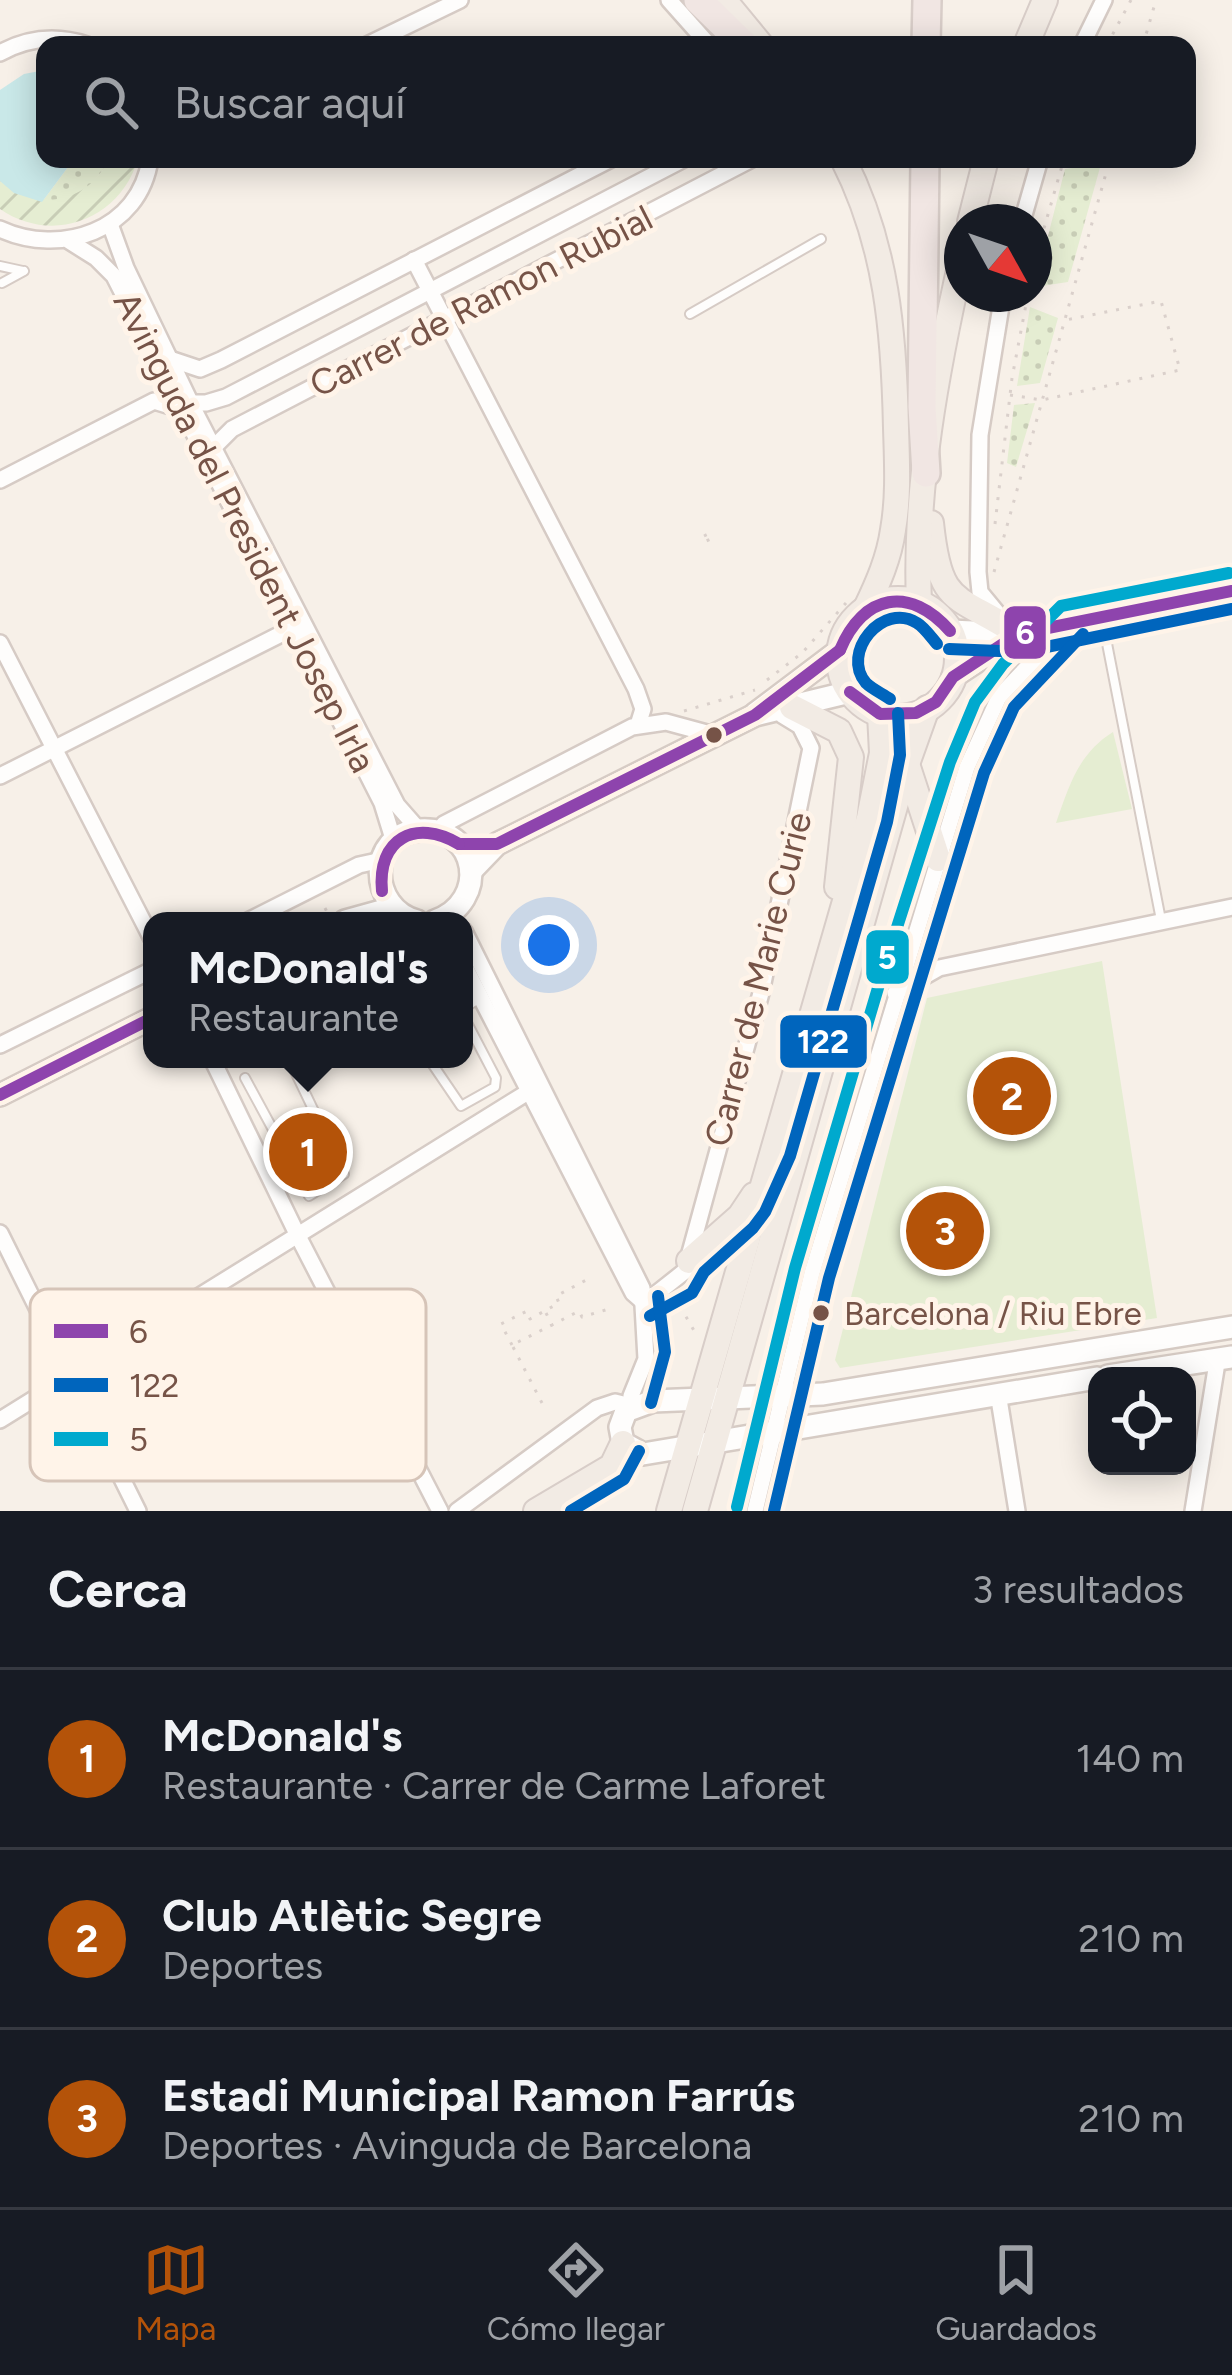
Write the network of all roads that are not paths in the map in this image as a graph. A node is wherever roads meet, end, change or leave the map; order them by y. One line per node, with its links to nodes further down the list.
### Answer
1 (460, 0): 8 (street)
2 (668, 0): 9 (street)
3 (698, 0): 10 (highway)
4 (724, 0): 11 (main road)
5 (928, 0): 12 (highway)
6 (1045, 0): 13 (main road)
7 (1104, 0): 14 (street)
8 (386, 36)
9 (702, 36)
10 (735, 36)
11 (754, 36)
12 (926, 36)
13 (1030, 36)
14 (1086, 36)
15 (36, 40): 16 (street)
16 (0, 53)
17 (149, 168): 27 (street)
18 (594, 168): 31 (street, Carrer de Ramon Rubial)
19 (667, 168): 34 (street, Carrer de Ramon Rubial)
20 (735, 168): 38 (street, Carrer de Ramon Rubial)
21 (848, 168): 46 (main road)
22 (925, 168): 42 (highway)
23 (984, 168): 25 (main road)
24 (1037, 168): 26 (street)
25 (975, 204)
26 (1027, 204)
27 (110, 224): 30 (street); 39 (street, Avinguda del President Josep Irla)
28 (0, 229): 30 (street)
29 (821, 239): 37 (lane)
30 (69, 241): 40 (street, Avinguda del President Josep Irla)
31 (415, 260): 34 (street); 39 (street, Carrer de Ramon Rubial)
32 (0, 266): 33 (lane)
33 (2, 283)
34 (431, 290): 38 (street); 40 (street, Carrer de Ramon Rubial)
35 (950, 312): 42 (main road)
36 (1000, 312): 51 (street)
37 (690, 314)
38 (447, 319): 41 (street, Carrer de Ramon Rubial); 55 (street)
39 (170, 359): 40 (street, Avinguda del President Josep Irla)
40 (186, 406): 41 (street, Avinguda del President Josep Irla); 43 (street, Carrer de Ramon Rubial); 49 (street, Avinguda del President Josep Irla)
41 (214, 447): 66 (street, Avinguda del President Josep Irla)
42 (926, 473): 45 (main road); 51 (main road)
43 (0, 480)
44 (1232, 591): 47 (main road)
45 (919, 603): 46 (main road); 50 (main road)
46 (866, 608): 53 (main road)
47 (1102, 616): 48 (main road); 79 (lane)
48 (1070, 622): 51 (main road); 70 (street)
49 (293, 628): 63 (street); 69 (street, Avinguda del President Josep Irla)
50 (950, 631): 51 (main road); 54 (main road)
51 (1018, 634): 54 (main road)
52 (0, 643): 63 (street)
53 (840, 650): 56 (main road); 58 (main road)
54 (953, 677): 57 (main road)
55 (637, 688): 60 (street); 61 (street)
56 (850, 692): 58 (main road); 59 (main road)
57 (927, 709): 59 (main road); 64 (main road)
58 (774, 711): 62 (main road); 82 (main road); 101 (street, Carrer de Marie Curie)
59 (880, 714): 82 (main road)
60 (666, 722): 61 (street); 62 (street)
61 (638, 725): 66 (street)
62 (714, 735): 68 (main road)
63 (54, 748): 65 (street); 78 (street)
64 (907, 764): 70 (main road); 113 (main road)
65 (0, 776)
66 (429, 831): 67 (main road); 69 (main road)
67 (459, 844): 68 (main road); 71 (main road)
68 (497, 844): 71 (main road)
69 (388, 851): 72 (main road); 74 (street)
70 (930, 856): 81 (street)
71 (472, 871): 77 (main road)
72 (387, 899): 75 (main road); 76 (main road)
73 (1232, 907): 79 (street)
74 (266, 912)
75 (362, 912)
76 (405, 912)
77 (463, 912)
78 (143, 922)
79 (1161, 922): 83 (street)
80 (473, 945): 104 (street)
81 (909, 950): 83 (street); 86 (street)
82 (829, 953): 98 (main road)
83 (939, 968): 86 (street)
84 (143, 974): 91 (street)
85 (473, 984): 87 (street)
86 (896, 993): 112 (street)
87 (480, 998): 88 (lane); 96 (street)
88 (473, 1004)
89 (143, 1023): 97 (main road)
90 (473, 1032): 94 (lane)
91 (0, 1045)
92 (216, 1068): 100 (street)
93 (293, 1068): 95 (lane)
94 (435, 1068)
95 (245, 1078)
96 (528, 1092): 100 (street); 104 (street)
97 (0, 1095)
98 (775, 1149): 101 (main road); 113 (main road)
99 (0, 1233): 105 (street)
100 (298, 1236): 102 (street); 103 (street)
101 (689, 1261): 104 (street)
102 (212, 1289)
103 (325, 1289)
104 (641, 1292): 115 (street)
105 (30, 1293)
106 (1232, 1328): 111 (main road)
107 (1224, 1363): 108 (main road); 131 (street)
108 (1188, 1367)
109 (1088, 1379): 110 (main road)
110 (998, 1393): 117 (main road); 130 (street)
111 (806, 1394): 112 (main road); 117 (main road)
112 (780, 1396): 113 (main road); 118 (street)
113 (714, 1400): 115 (main road); 119 (main road); 120 (main road)
114 (30, 1401): 116 (street)
115 (632, 1415): 120 (main road); 126 (street); 127 (main road)
116 (0, 1420)
117 (803, 1425): 118 (main road)
118 (773, 1432): 119 (main road); 129 (street)
119 (716, 1443): 120 (main road); 123 (main road)
120 (686, 1448): 128 (main road)
121 (123, 1481): 124 (street)
122 (425, 1481): 125 (street)
123 (698, 1507)
124 (138, 1511)
125 (440, 1511)
126 (457, 1511)
127 (536, 1511)
128 (669, 1511)
129 (754, 1511)
130 (1017, 1511)
131 (1193, 1511)

